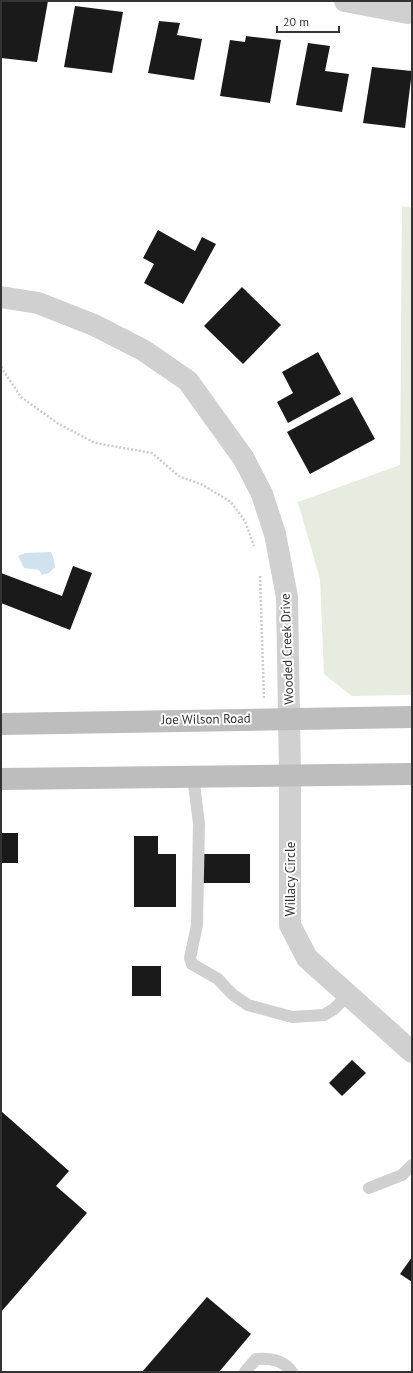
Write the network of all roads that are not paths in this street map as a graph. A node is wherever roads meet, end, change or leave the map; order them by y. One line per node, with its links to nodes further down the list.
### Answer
1 (345, 1): 2 (street)
2 (412, 9)
3 (1, 297): 5 (street, Wooded Creek Drive)
4 (412, 717): 5 (main road, Joe Wilson Road)
5 (290, 718): 6 (main road, Joe Wilson Road); 7 (street, Wooded Creek Drive)
6 (1, 724)
7 (290, 774): 8 (main road); 9 (main road); 11 (street, Willacy Circle)
8 (412, 774)
9 (194, 776): 10 (main road); 11 (lane)
10 (1, 778)
11 (348, 995): 12 (street, Willacy Circle)
12 (412, 1052)
13 (412, 1164): 14 (lane)
14 (369, 1188)
15 (245, 1372): 16 (lane)
16 (292, 1372)

